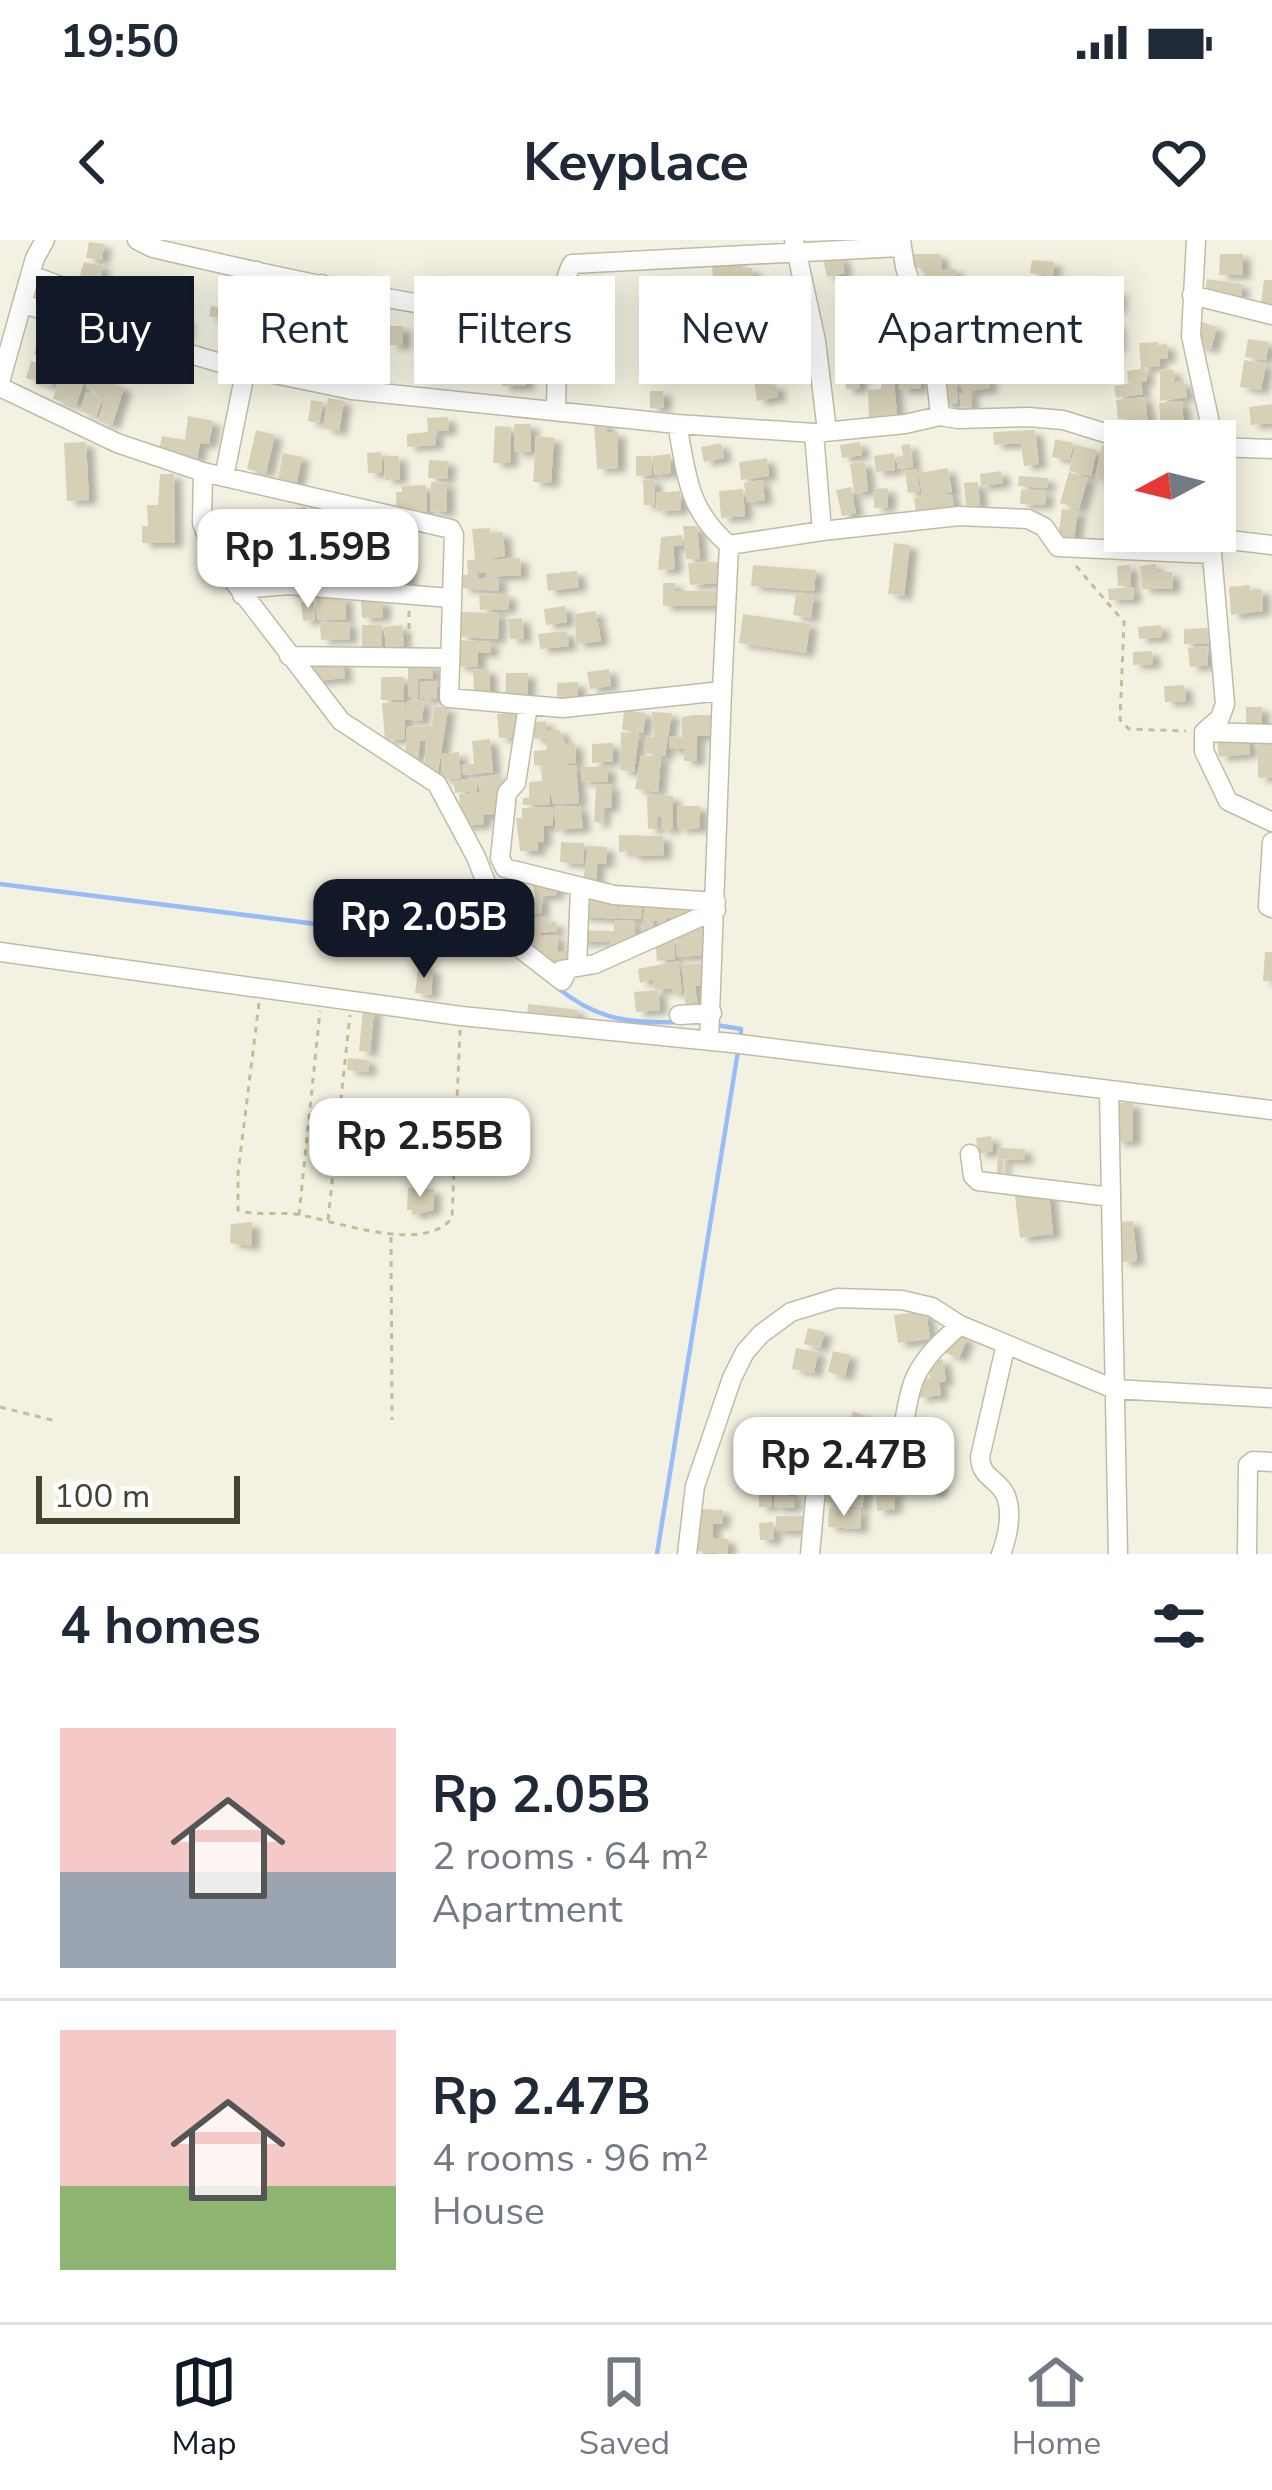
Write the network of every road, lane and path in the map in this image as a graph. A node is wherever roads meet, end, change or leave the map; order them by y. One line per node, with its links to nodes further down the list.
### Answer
1 (45, 240): 7 (street)
2 (137, 240): 6 (street)
3 (1196, 240): 13 (street)
4 (901, 244): 5 (street); 11 (street)
5 (797, 248): 10 (street); 26 (street)
6 (257, 271): 8 (street); 9 (street)
7 (31, 275): 12 (street); 14 (street)
8 (256, 276)
9 (282, 276)
10 (568, 276)
11 (909, 276)
12 (36, 277)
13 (1192, 295): 15 (street); 24 (street)
14 (23, 304): 16 (street); 21 (street)
15 (1272, 315)
16 (218, 361)
17 (243, 384): 31 (street)
18 (323, 384): 22 (street)
19 (556, 384): 22 (street)
20 (937, 384): 23 (street)
21 (0, 385): 30 (street)
22 (556, 411): 25 (street)
23 (940, 416): 26 (street); 27 (street)
24 (1209, 420)
25 (677, 424): 26 (street); 34 (street)
26 (821, 432): 32 (street)
27 (1104, 433)
28 (1236, 448): 29 (street)
29 (1272, 449)
30 (203, 472): 31 (street); 39 (street)
31 (224, 477): 40 (street)
32 (822, 531): 34 (street); 37 (street)
33 (1236, 543): 36 (street)
34 (729, 544): 43 (street)
35 (1104, 545): 37 (street)
36 (1272, 545)
37 (1058, 547): 45 (path)
38 (1214, 552): 45 (street)
39 (242, 595): 40 (street); 41 (street)
40 (451, 598): 42 (street)
41 (289, 656): 42 (street); 53 (street)
42 (448, 658): 44 (street)
43 (722, 691): 44 (street); 50 (street)
44 (528, 706): 49 (street)
45 (1204, 731): 46 (street); 47 (street)
46 (1272, 734)
47 (1272, 822)
48 (1272, 842): 51 (street)
49 (580, 888): 50 (street); 53 (street)
50 (716, 906): 53 (street); 59 (street)
51 (1272, 908)
52 (0, 952): 54 (street)
53 (565, 969)
54 (261, 986): 55 (street); 64 (path)
55 (322, 997): 56 (street); 64 (path)
56 (351, 1001): 58 (street); 65 (path)
57 (680, 1015): 59 (street)
58 (461, 1016): 59 (street); 66 (path)
59 (711, 1026): 60 (street)
60 (1109, 1092): 61 (street); 63 (street)
61 (1272, 1110)
62 (970, 1154): 63 (street)
63 (1111, 1197): 69 (street)
64 (299, 1215): 65 (path)
65 (328, 1222): 66 (path)
66 (392, 1235): 73 (path)
67 (960, 1325): 68 (street); 75 (street); 76 (street)
68 (1006, 1344): 69 (street); 77 (street)
69 (1114, 1388): 70 (street); 78 (street)
70 (1272, 1398)
71 (0, 1407): 72 (path)
72 (56, 1420)
73 (392, 1420)
74 (1272, 1462): 79 (street)
75 (687, 1554)
76 (810, 1554)
77 (1001, 1554)
78 (1118, 1554)
79 (1247, 1554)

